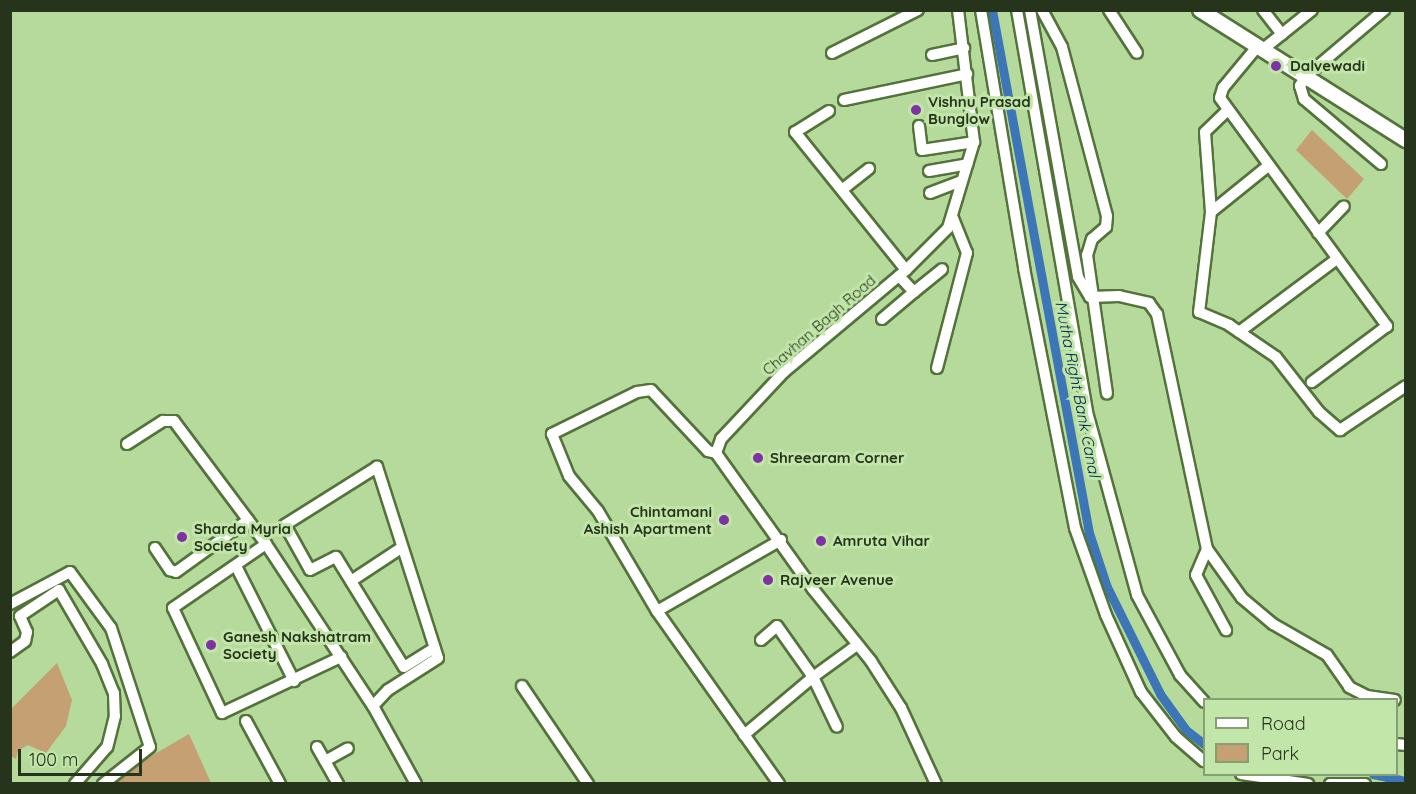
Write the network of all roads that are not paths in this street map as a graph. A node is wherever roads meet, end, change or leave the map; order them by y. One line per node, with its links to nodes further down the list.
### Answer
1 (918, 10): 16 (street)
2 (958, 10): 14 (street, Chavhan Bagh Road)
3 (981, 10): 80 (street)
4 (1017, 10): 72 (street)
5 (1030, 10): 43 (street)
6 (1042, 10): 43 (street)
7 (1109, 10): 17 (street)
8 (1200, 10): 15 (main road)
9 (1263, 10): 13 (street)
10 (1312, 10): 12 (street)
11 (1384, 10): 20 (street)
12 (1299, 15): 13 (street)
13 (1282, 34): 15 (street)
14 (964, 48): 18 (street); 19 (street, Chavhan Bagh Road)
15 (1259, 48): 20 (main road); 22 (street)
16 (832, 53)
17 (1137, 53)
18 (932, 55)
19 (967, 74): 21 (street); 26 (street, Chavhan Bagh Road)
20 (1305, 77): 25 (main road); 28 (street)
21 (844, 100)
22 (1228, 110): 29 (street); 36 (street)
23 (829, 111): 33 (street)
24 (919, 126): 26 (street)
25 (1406, 140)
26 (974, 142): 27 (street, Chavhan Bagh Road)
27 (967, 164): 31 (street); 32 (street, Chavhan Bagh Road)
28 (1381, 164)
29 (1268, 166): 36 (street); 38 (street)
30 (869, 169): 33 (street)
31 (929, 171)
32 (962, 181): 34 (street); 37 (street, Chavhan Bagh Road)
33 (843, 189): 41 (street)
34 (930, 193)
35 (1344, 206): 38 (street)
36 (1211, 212): 45 (street)
37 (952, 216): 41 (street, Chavhan Bagh Road); 46 (street)
38 (1318, 233): 39 (street)
39 (1337, 259): 45 (street); 47 (street)
40 (942, 269): 42 (street)
41 (903, 273): 42 (street); 51 (street, Chavhan Bagh Road)
42 (914, 292): 44 (street)
43 (1090, 297): 49 (street); 57 (street)
44 (882, 319)
45 (1239, 332): 48 (street)
46 (937, 368)
47 (1312, 382)
48 (1406, 386)
49 (1107, 394)
50 (127, 444): 52 (street)
51 (716, 453): 53 (street); 61 (street)
52 (248, 520): 54 (street); 55 (street)
53 (782, 540): 61 (street); 64 (street)
54 (266, 544): 58 (street); 67 (street)
55 (155, 548)
56 (401, 548): 59 (street); 59 (street); 65 (street)
57 (1207, 549): 62 (street); 71 (street)
58 (236, 566): 69 (street); 69 (street)
59 (351, 581): 65 (street)
60 (10, 604): 83 (street)
61 (657, 611): 76 (street)
62 (1226, 630)
63 (761, 640): 68 (street)
64 (857, 645): 68 (street); 89 (street)
65 (435, 648): 73 (street)
66 (10, 652): 82 (street)
67 (341, 657): 69 (street); 73 (street)
68 (813, 677): 75 (street); 76 (street)
69 (294, 681)
70 (522, 686): 87 (street)
71 (1382, 698)
72 (1203, 701)
73 (373, 706): 86 (street)
74 (246, 722): 84 (street)
75 (837, 727)
76 (744, 735): 88 (street)
77 (317, 747): 79 (street)
78 (348, 748): 79 (street)
79 (325, 760): 85 (street)
80 (1203, 760)
81 (1256, 776): 90 (street)
82 (75, 783)
83 (104, 783)
84 (280, 783)
85 (338, 783)
86 (416, 783)
87 (588, 783)
88 (779, 783)
89 (936, 783)
90 (1308, 783)
91 (1330, 783): 92 (street)
92 (1365, 783)

